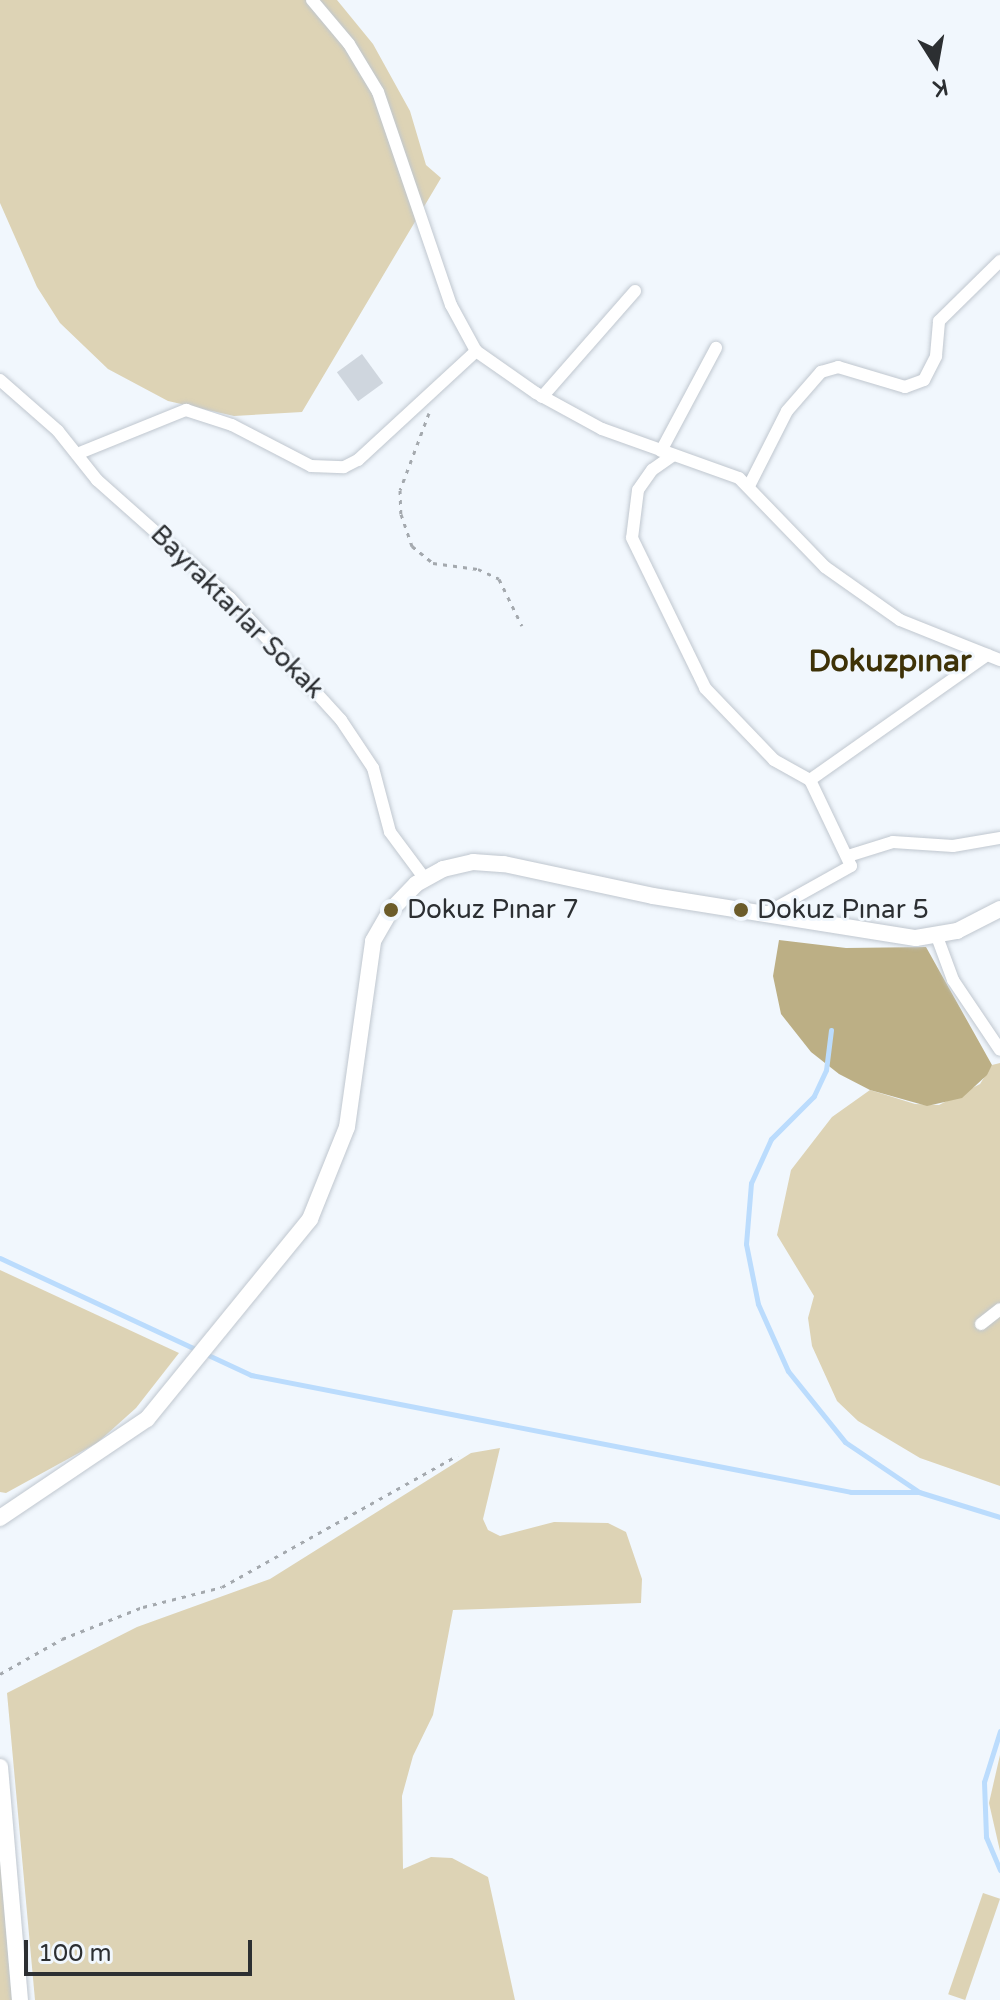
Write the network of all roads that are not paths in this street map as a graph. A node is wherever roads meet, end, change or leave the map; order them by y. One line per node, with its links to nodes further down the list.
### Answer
1 (312, 0): 5 (street)
2 (1000, 261): 10 (street)
3 (635, 291): 7 (street)
4 (716, 348): 9 (street)
5 (476, 351): 7 (street); 8 (street)
6 (0, 380): 8 (street, Bayraktarlar Sokak)
7 (542, 397): 9 (street)
8 (77, 454): 16 (street, Bayraktarlar Sokak)
9 (666, 454): 10 (street); 13 (street)
10 (749, 486): 11 (street)
11 (987, 655): 12 (street); 13 (street)
12 (1000, 660)
13 (810, 780): 15 (street)
14 (1000, 838): 15 (street)
15 (848, 856): 18 (street)
16 (425, 879): 18 (street); 23 (street)
17 (1000, 909): 19 (street)
18 (765, 914): 19 (street)
19 (936, 934): 20 (street)
20 (1000, 1050)
21 (1000, 1309): 22 (street)
22 (981, 1324)
23 (0, 1518)
24 (0, 1767): 25 (street)
25 (20, 2000)

